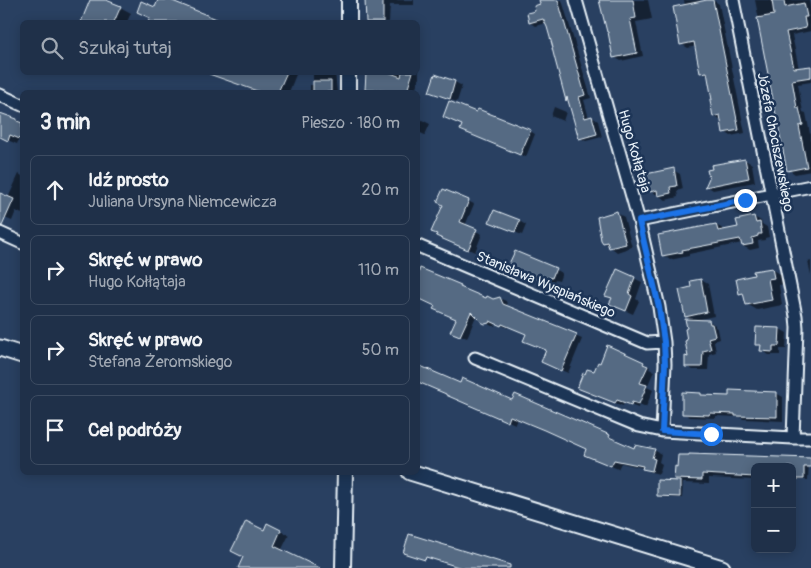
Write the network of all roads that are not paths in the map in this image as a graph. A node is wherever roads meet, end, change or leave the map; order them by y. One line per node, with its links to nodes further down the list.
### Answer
1 (349, 0): 4 (street)
2 (576, 0): 11 (street, Hugo Kołłątaja)
3 (733, 0): 10 (street, Józefa Chociszewskiego)
4 (349, 20)
5 (348, 75): 6 (street)
6 (348, 90)
7 (0, 95): 8 (street)
8 (20, 104)
9 (811, 186): 10 (street)
10 (771, 194): 11 (street); 20 (street, Józefa Chociszewskiego)
11 (639, 221): 15 (street, Hugo Kołłątaja)
12 (0, 233): 13 (street)
13 (20, 242)
14 (420, 247): 15 (street, Stanisława Wyspiańskiego)
15 (664, 342): 19 (street, Hugo Kołłątaja)
16 (0, 348): 17 (main road)
17 (20, 354)
18 (475, 358): 19 (street)
19 (662, 431): 20 (street)
20 (793, 438): 21 (street)
21 (811, 438)
22 (345, 475): 24 (street)
23 (420, 475): 25 (main road)
24 (343, 568)
25 (722, 568)

